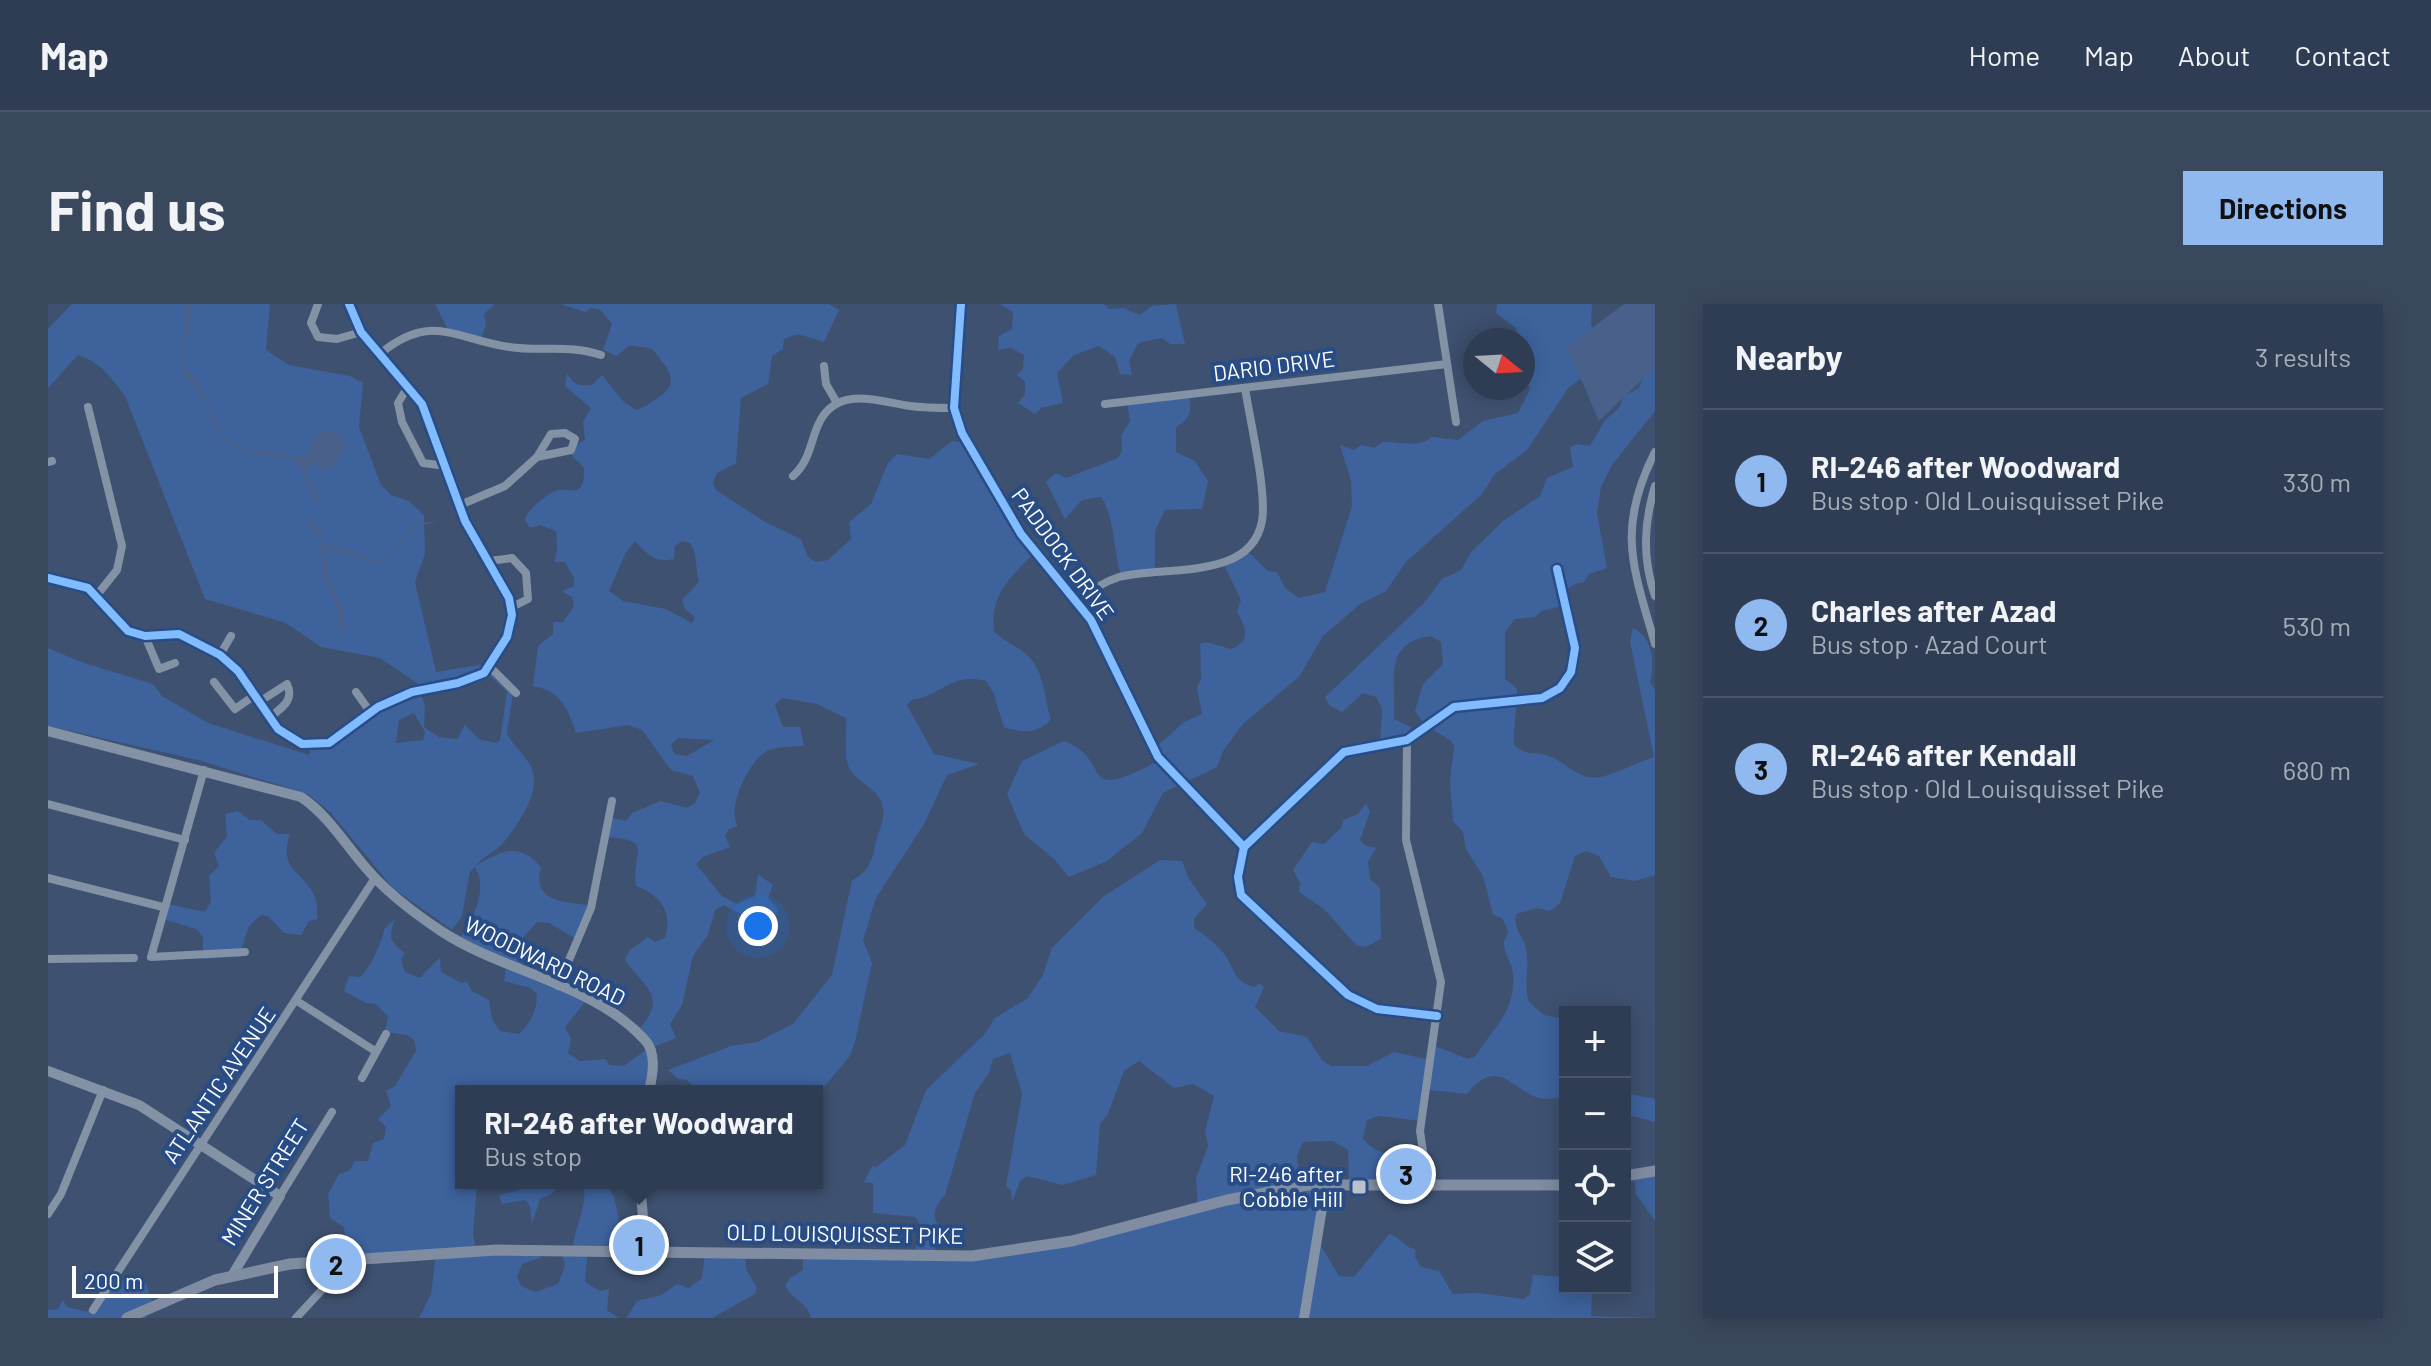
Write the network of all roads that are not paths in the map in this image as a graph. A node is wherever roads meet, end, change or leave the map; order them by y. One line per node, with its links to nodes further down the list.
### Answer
1 (318, 304): 5 (street)
2 (349, 304): 5 (street)
3 (961, 304): 15 (street, PADDOCK DRIVE)
4 (1438, 304): 8 (street)
5 (361, 332): 6 (street)
6 (381, 353): 7 (street); 10 (street)
7 (601, 355)
8 (1447, 364): 11 (street, DARIO DRIVE); 16 (street)
9 (824, 366): 12 (street)
10 (409, 385): 19 (street); 19 (street)
11 (1245, 388): 13 (street, DARIO DRIVE); 28 (street)
12 (837, 403): 15 (street); 20 (street)
13 (1105, 404)
14 (88, 407): 26 (street)
15 (954, 408): 28 (street, PADDOCK DRIVE)
16 (1456, 422)
17 (1655, 452): 32 (street)
18 (537, 457): 18 (street); 22 (street)
19 (446, 466): 22 (street)
20 (793, 476)
21 (1655, 486): 27 (street)
22 (460, 505): 23 (street)
23 (490, 561): 29 (street); 29 (street)
24 (1557, 569): 43 (street)
25 (48, 578): 26 (street)
26 (97, 595): 30 (street)
27 (1655, 596)
28 (1078, 602): 48 (street, PADDOCK DRIVE)
29 (512, 607): 35 (street)
30 (145, 636): 33 (street); 34 (street)
31 (231, 636): 33 (street)
32 (1655, 644)
33 (220, 655): 39 (street)
34 (175, 663)
35 (490, 667): 38 (street); 40 (street)
36 (214, 682): 39 (street)
37 (356, 692): 40 (street)
38 (516, 693)
39 (257, 699): 41 (street); 41 (street)
40 (371, 713): 41 (street)
41 (269, 718)
42 (48, 731): 44 (street, WOODWARD ROAD)
43 (1407, 740): 48 (street); 57 (street)
44 (204, 770): 47 (street); 50 (street, WOODWARD ROAD)
45 (612, 801): 55 (street)
46 (48, 804): 47 (street)
47 (185, 840): 51 (street)
48 (1244, 847): 57 (street)
49 (48, 878): 51 (street)
50 (375, 878): 55 (street, WOODWARD ROAD); 56 (street, ATLANTIC AVENUE)
51 (163, 907): 52 (street)
52 (245, 952)
53 (134, 958): 54 (street)
54 (48, 959)
55 (558, 986): 62 (street, WOODWARD ROAD)
56 (297, 1001): 59 (street); 65 (street, ATLANTIC AVENUE)
57 (1437, 1016): 69 (street)
58 (386, 1034): 59 (street)
59 (375, 1051): 61 (street)
60 (48, 1071): 63 (street)
61 (362, 1078)
62 (650, 1085)
63 (103, 1090): 65 (street); 73 (street)
64 (332, 1112): 72 (street, MINER STREET)
65 (202, 1144): 72 (street); 77 (street, ATLANTIC AVENUE)
66 (1655, 1171): 67 (main road)
67 (1631, 1175)
68 (1326, 1184): 69 (main road, OLD LOUISQUISSET PIKE); 74 (main road, OLD LOUISQUISSET PIKE); 80 (street)
69 (1428, 1185): 70 (main road, OLD LOUISQUISSET PIKE)
70 (1559, 1185)
71 (641, 1189): 74 (street)
72 (280, 1196): 76 (street, MINER STREET)
73 (48, 1214)
74 (646, 1251): 75 (main road, OLD LOUISQUISSET PIKE)
75 (336, 1260): 76 (main road, OLD LOUISQUISSET PIKE); 79 (street)
76 (233, 1274): 78 (main road, OLD LOUISQUISSET PIKE)
77 (93, 1310)
78 (127, 1318)
79 (296, 1318)
80 (1304, 1318)

